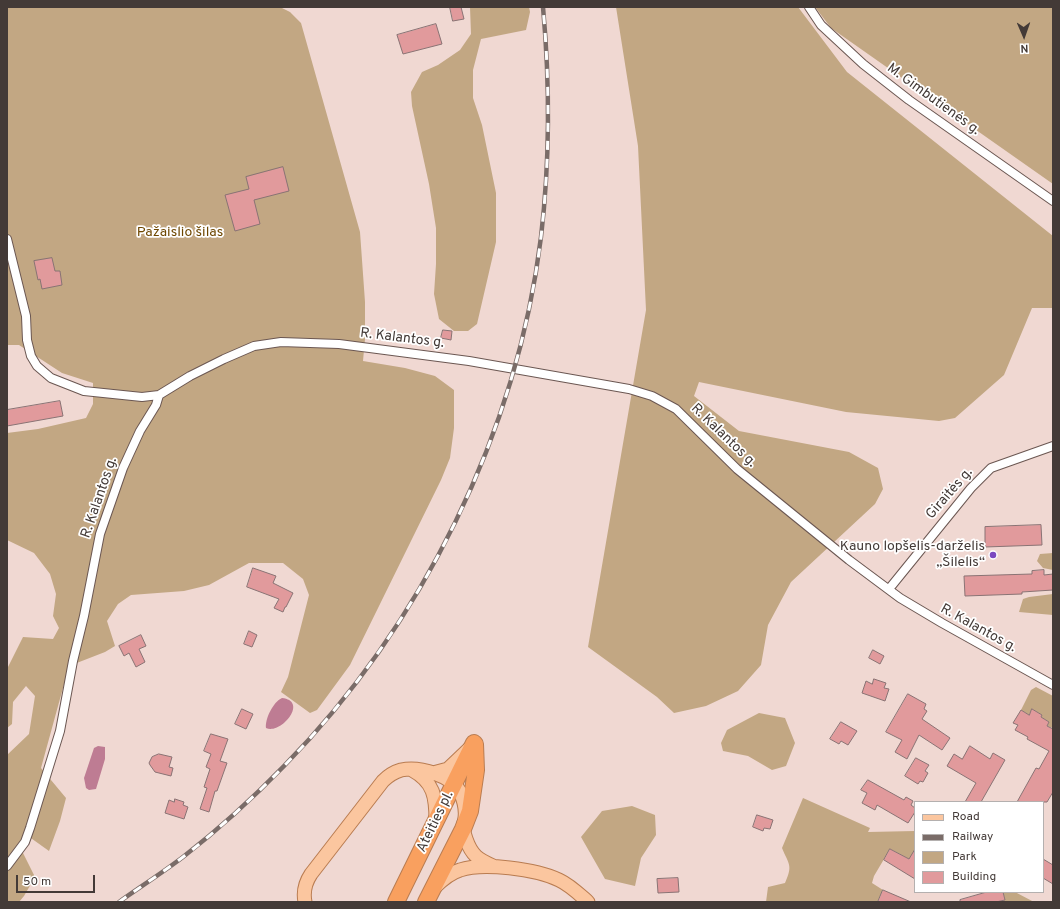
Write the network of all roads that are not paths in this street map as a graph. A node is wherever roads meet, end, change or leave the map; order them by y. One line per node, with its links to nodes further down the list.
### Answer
1 (809, 7): 2 (street, M. Gimbutienės g.)
2 (1053, 202)
3 (7, 239): 4 (street)
4 (159, 395): 6 (street, R. Kalantos g.); 14 (street, R. Kalantos g.)
5 (1053, 446): 6 (street, Giraitės g.)
6 (889, 590): 7 (street, R. Kalantos g.)
7 (1053, 685)
8 (474, 742): 10 (main road); 11 (highway, Ateities pl.); 13 (highway, Ateities pl.)
9 (410, 769): 10 (main road); 12 (main road); 18 (main road)
10 (433, 772): 11 (main road)
11 (454, 785): 12 (highway, Ateities pl.); 13 (main road)
12 (436, 822): 19 (highway, Ateities pl.)
13 (463, 828): 15 (main road); 17 (highway, Ateities pl.)
14 (7, 866)
15 (493, 866): 16 (main road); 17 (main road)
16 (567, 885): 20 (main road); 21 (main road)
17 (429, 896)
18 (305, 902)
19 (396, 902)
20 (576, 902)
21 (588, 902)

